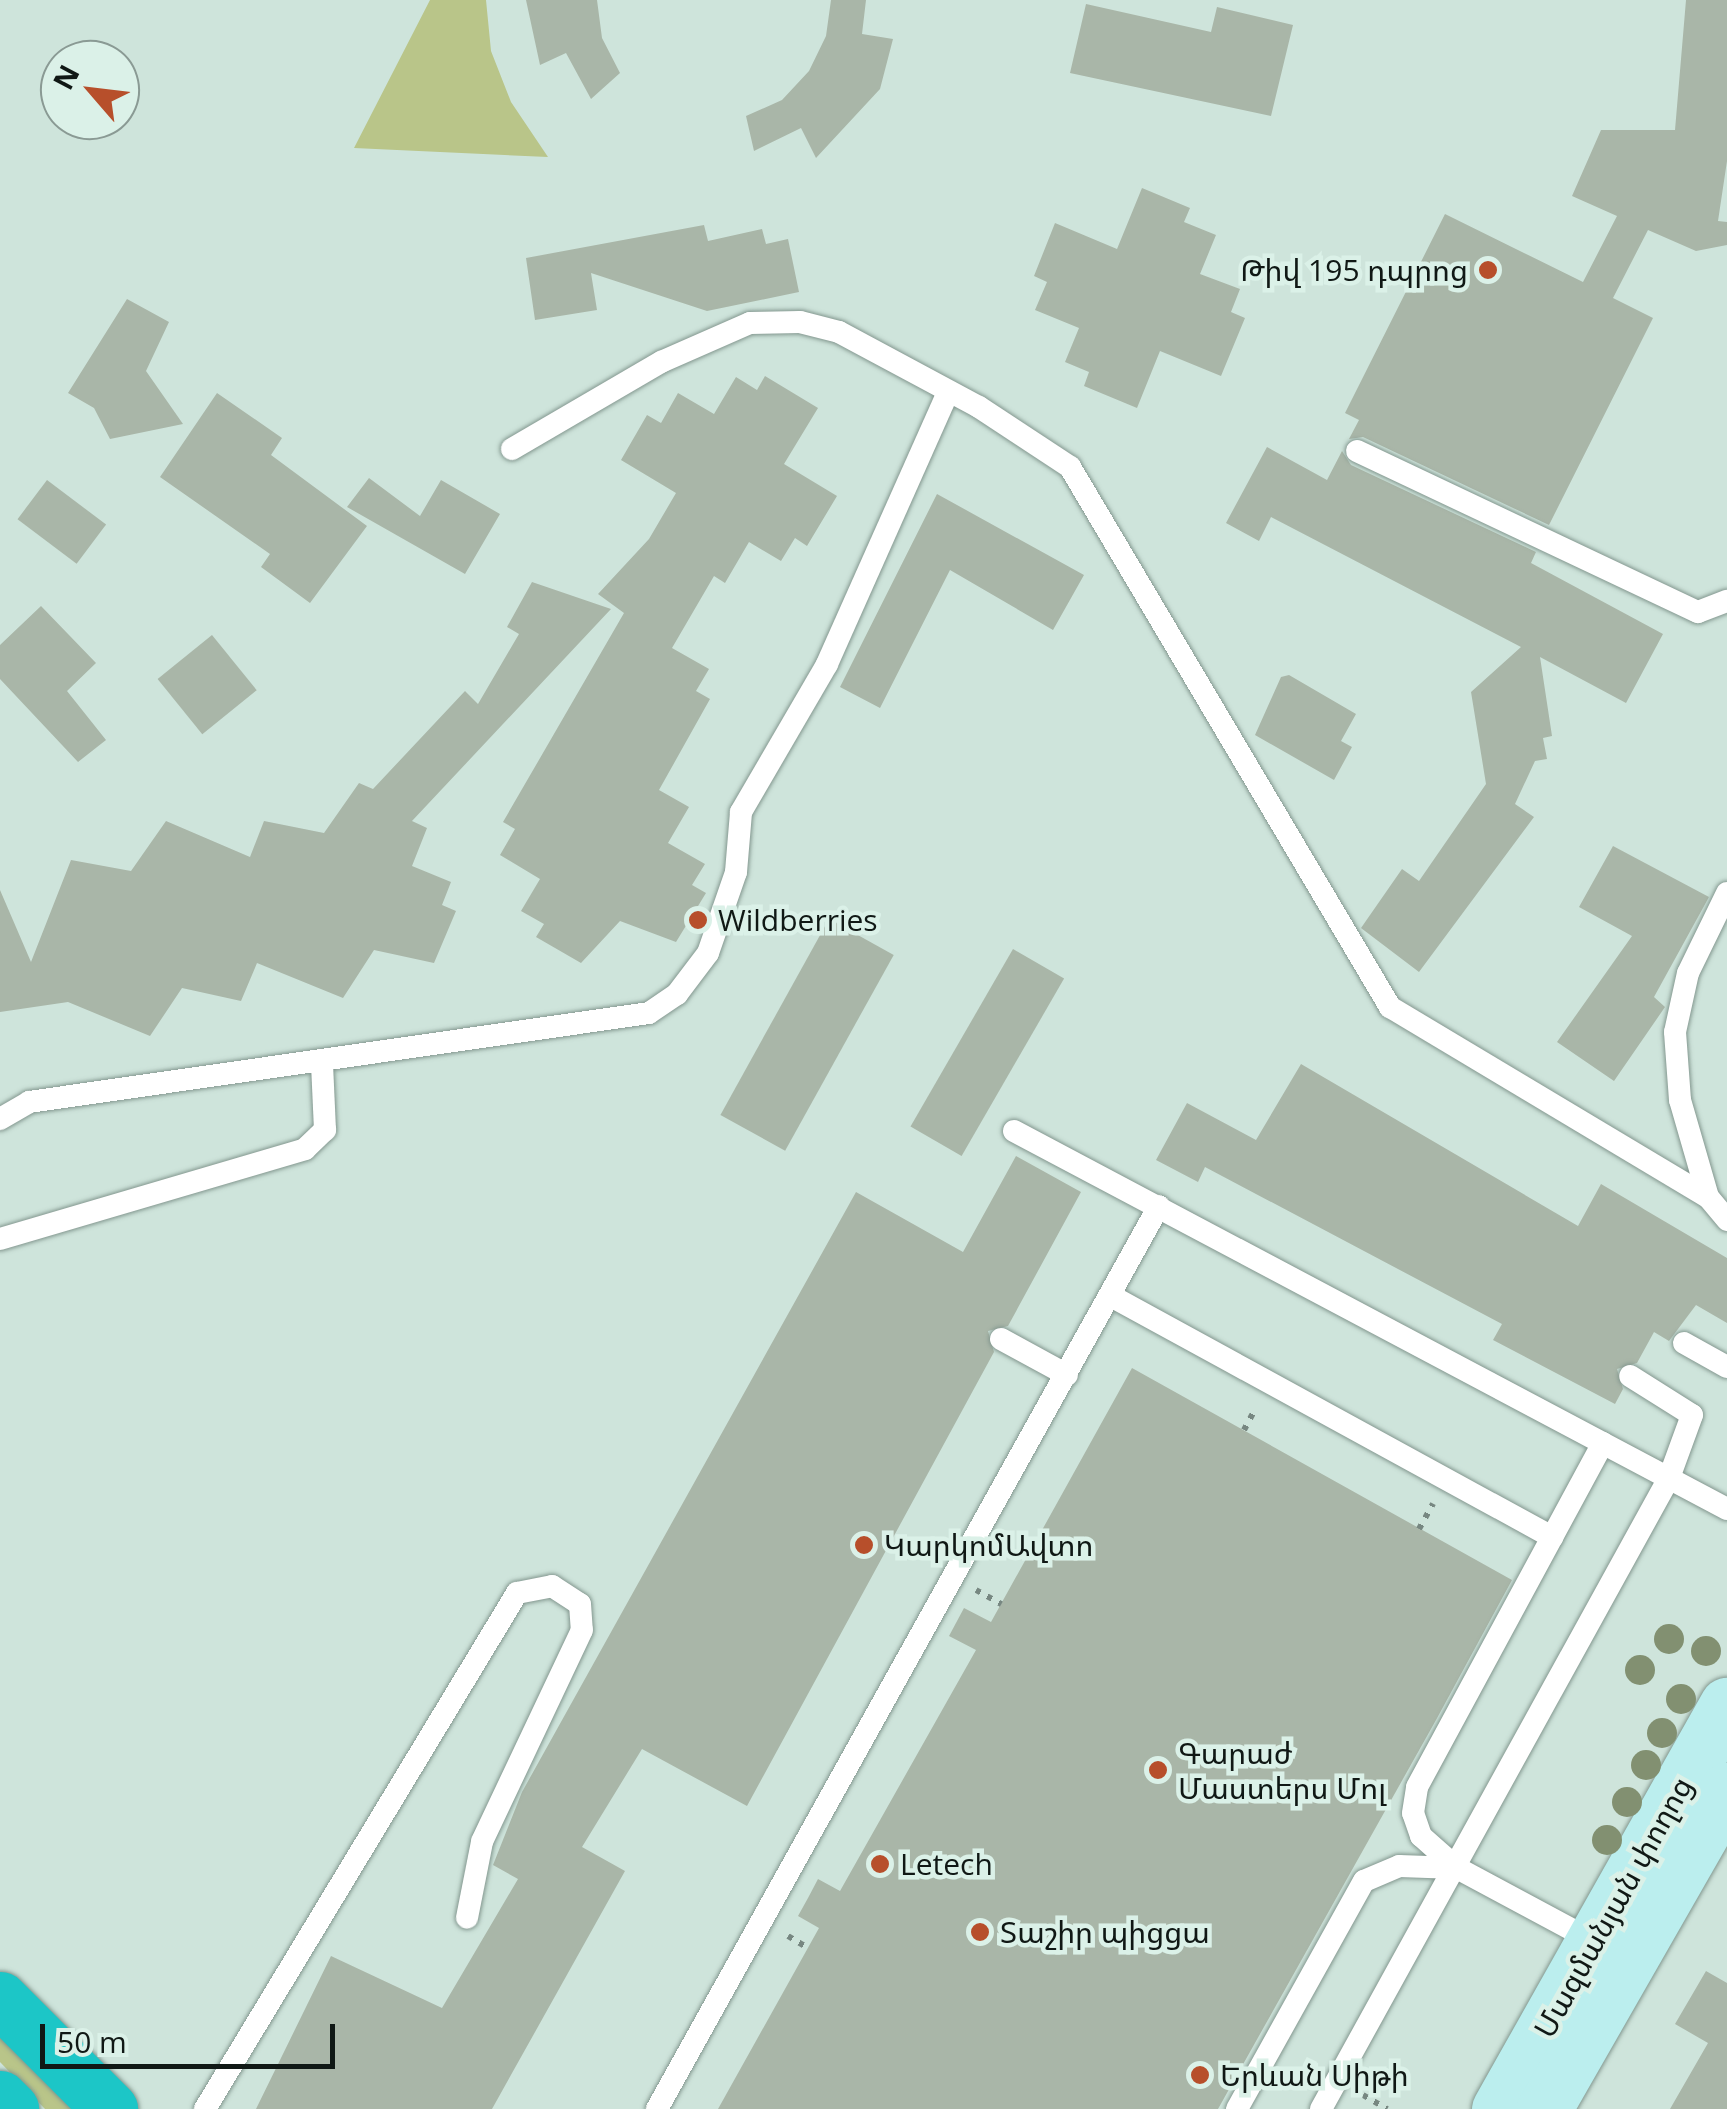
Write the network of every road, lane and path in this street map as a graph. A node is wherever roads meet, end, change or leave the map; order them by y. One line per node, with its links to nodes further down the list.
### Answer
1 (948, 392): 2 (lane); 6 (lane); 9 (lane)
2 (512, 449)
3 (1357, 451): 4 (lane)
4 (1727, 601)
5 (1727, 893): 9 (lane)
6 (322, 1064): 7 (lane); 12 (lane)
7 (0, 1119)
8 (1014, 1131): 10 (lane)
9 (1708, 1197): 11 (lane)
10 (1160, 1206): 13 (lane); 19 (lane)
11 (1727, 1220)
12 (0, 1239)
13 (1111, 1296): 17 (lane); 22 (lane)
14 (1001, 1339): 17 (lane)
15 (1684, 1343): 16 (lane)
16 (1727, 1367)
17 (1067, 1375): 33 (lane)
18 (1630, 1376): 20 (lane)
19 (1603, 1442): 20 (lane); 22 (lane)
20 (1670, 1478): 21 (lane); 25 (lane)
21 (1727, 1509)
22 (1552, 1536): 25 (lane)
23 (1727, 1705): 27 (main road, Մազմանյան փողոց)
24 (1727, 1790): 27 (main road, Մազմանյան փողոց)
25 (1457, 1868): 27 (lane); 34 (lane); 35 (lane)
26 (467, 1918): 32 (lane)
27 (1612, 1951): 36 (main road, Մազմանյան փողոց); 37 (main road, Մազմանյան փողոց)
28 (0, 1999): 31 (highway)
29 (0, 2098): 30 (highway)
30 (10, 2109)
31 (110, 2109)
32 (205, 2109)
33 (657, 2109)
34 (1237, 2109)
35 (1321, 2109)
36 (1499, 2109)
37 (1544, 2109)

